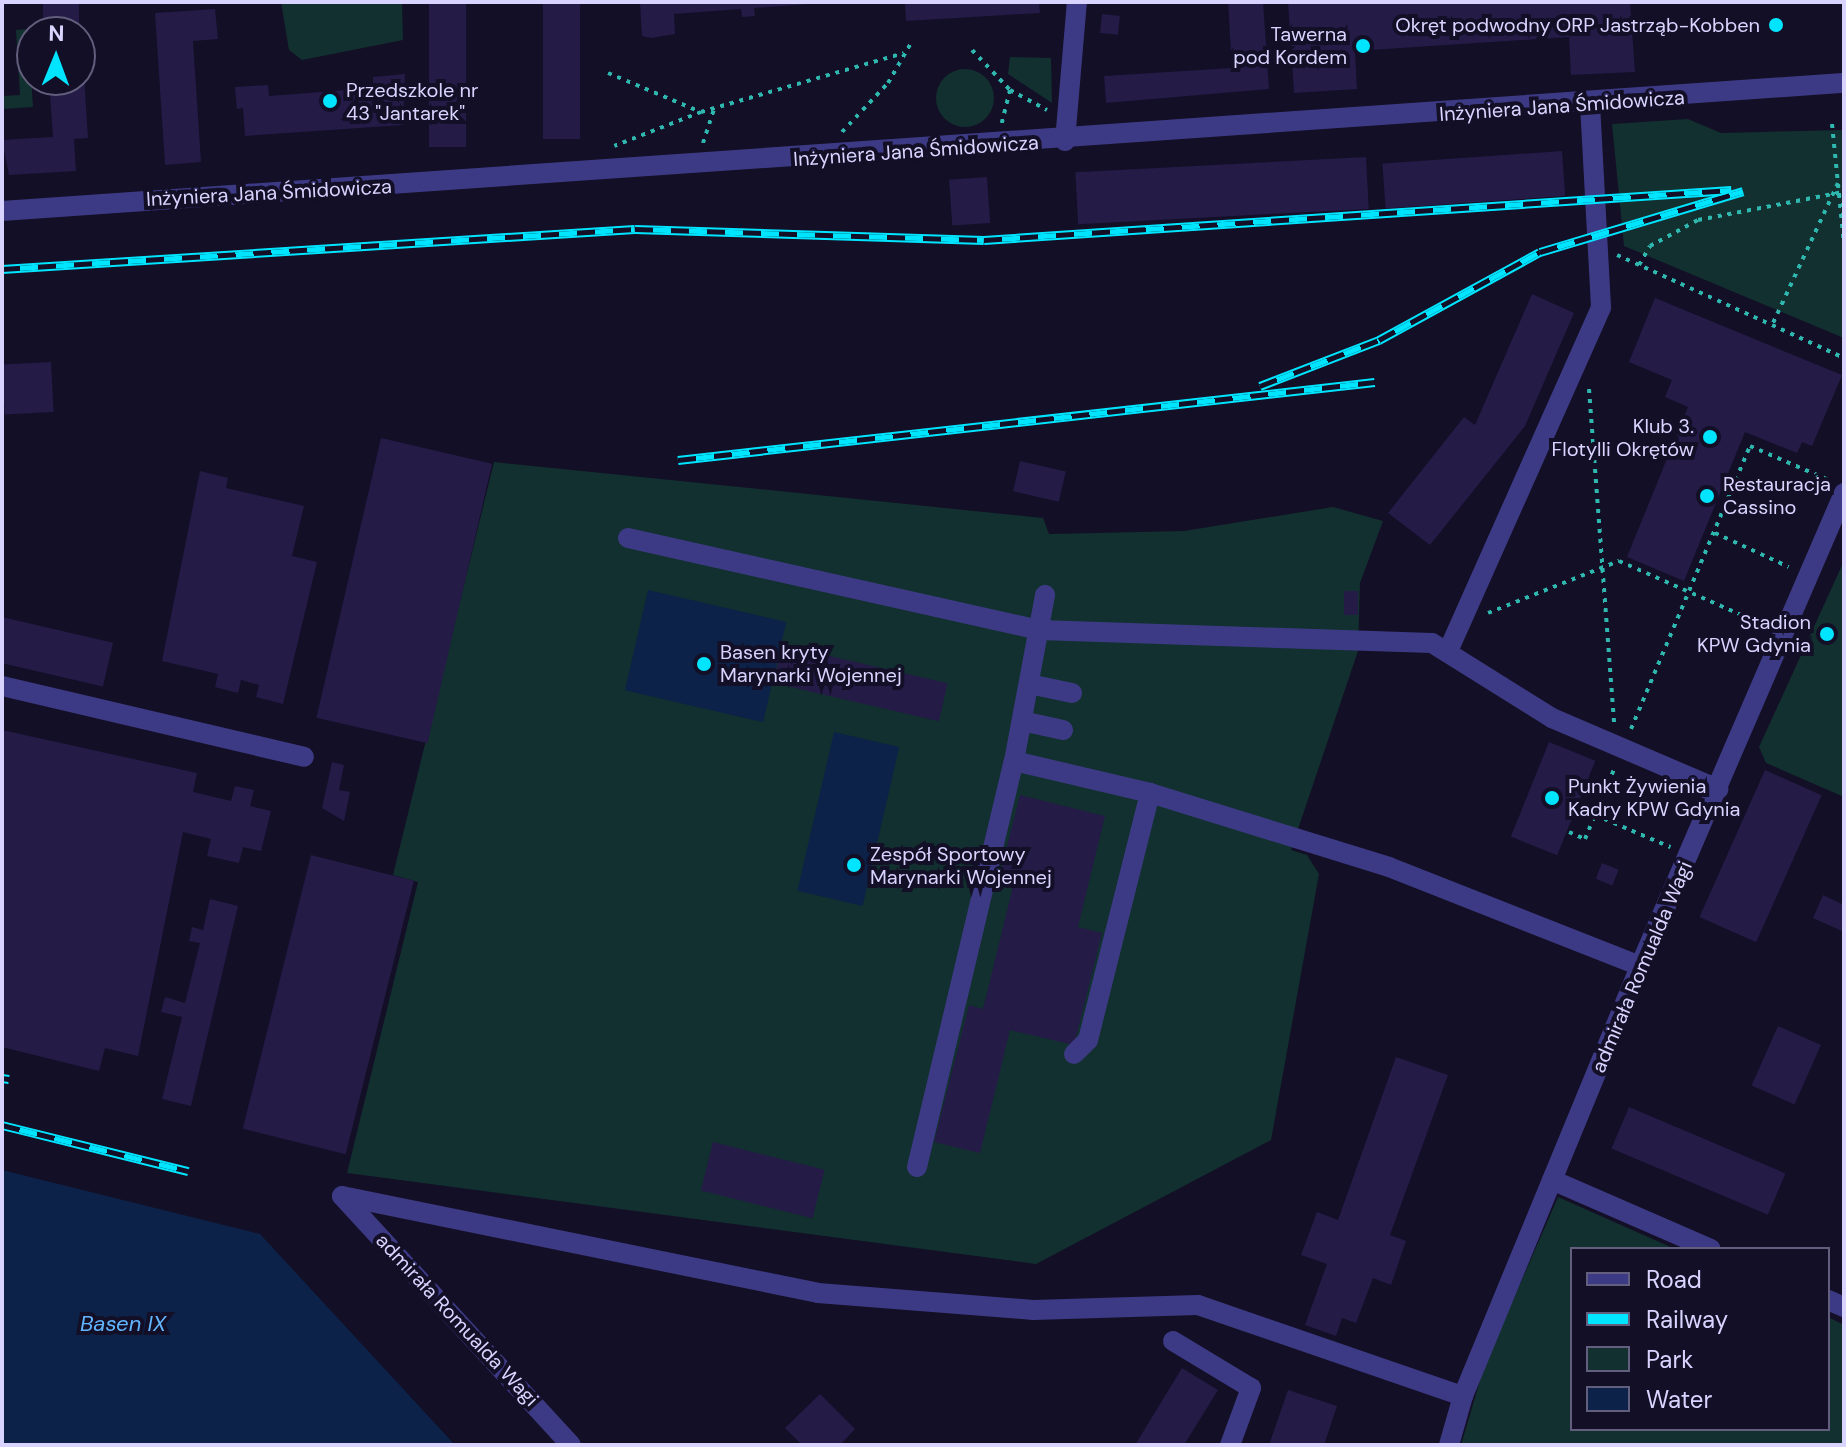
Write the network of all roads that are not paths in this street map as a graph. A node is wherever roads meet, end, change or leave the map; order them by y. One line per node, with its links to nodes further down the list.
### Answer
1 (1077, 2): 4 (street)
2 (1839, 88): 3 (street, Inżyniera Jana Śmidowicza)
3 (1590, 105): 4 (street, Inżyniera Jana Śmidowicza); 10 (street)
4 (1066, 131): 5 (street, Inżyniera Jana Śmidowicza)
5 (2, 211)
6 (1844, 490): 18 (street, admirała Romualda Wagi)
7 (628, 538): 9 (street)
8 (1045, 595): 9 (street)
9 (1040, 630): 10 (street); 11 (street)
10 (1449, 649): 18 (street)
11 (1029, 684): 13 (street); 14 (street)
12 (2, 686): 16 (street)
13 (1072, 693)
14 (1022, 721): 15 (street); 17 (street)
15 (1063, 730)
16 (304, 757)
17 (1014, 761): 19 (street); 22 (street)
18 (1718, 789): 20 (street, admirała Romualda Wagi)
19 (1150, 793): 20 (street); 21 (street)
20 (1640, 966): 23 (street, admirała Romualda Wagi)
21 (1074, 1054)
22 (917, 1167)
23 (1552, 1180): 24 (street); 26 (street, admirała Romualda Wagi)
24 (1706, 1247)
25 (1173, 1341): 28 (street)
26 (1463, 1396): 27 (street, admirała Romualda Wagi); 29 (street, admirała Romualda Wagi)
27 (571, 1445)
28 (1230, 1445)
29 (1449, 1445)

